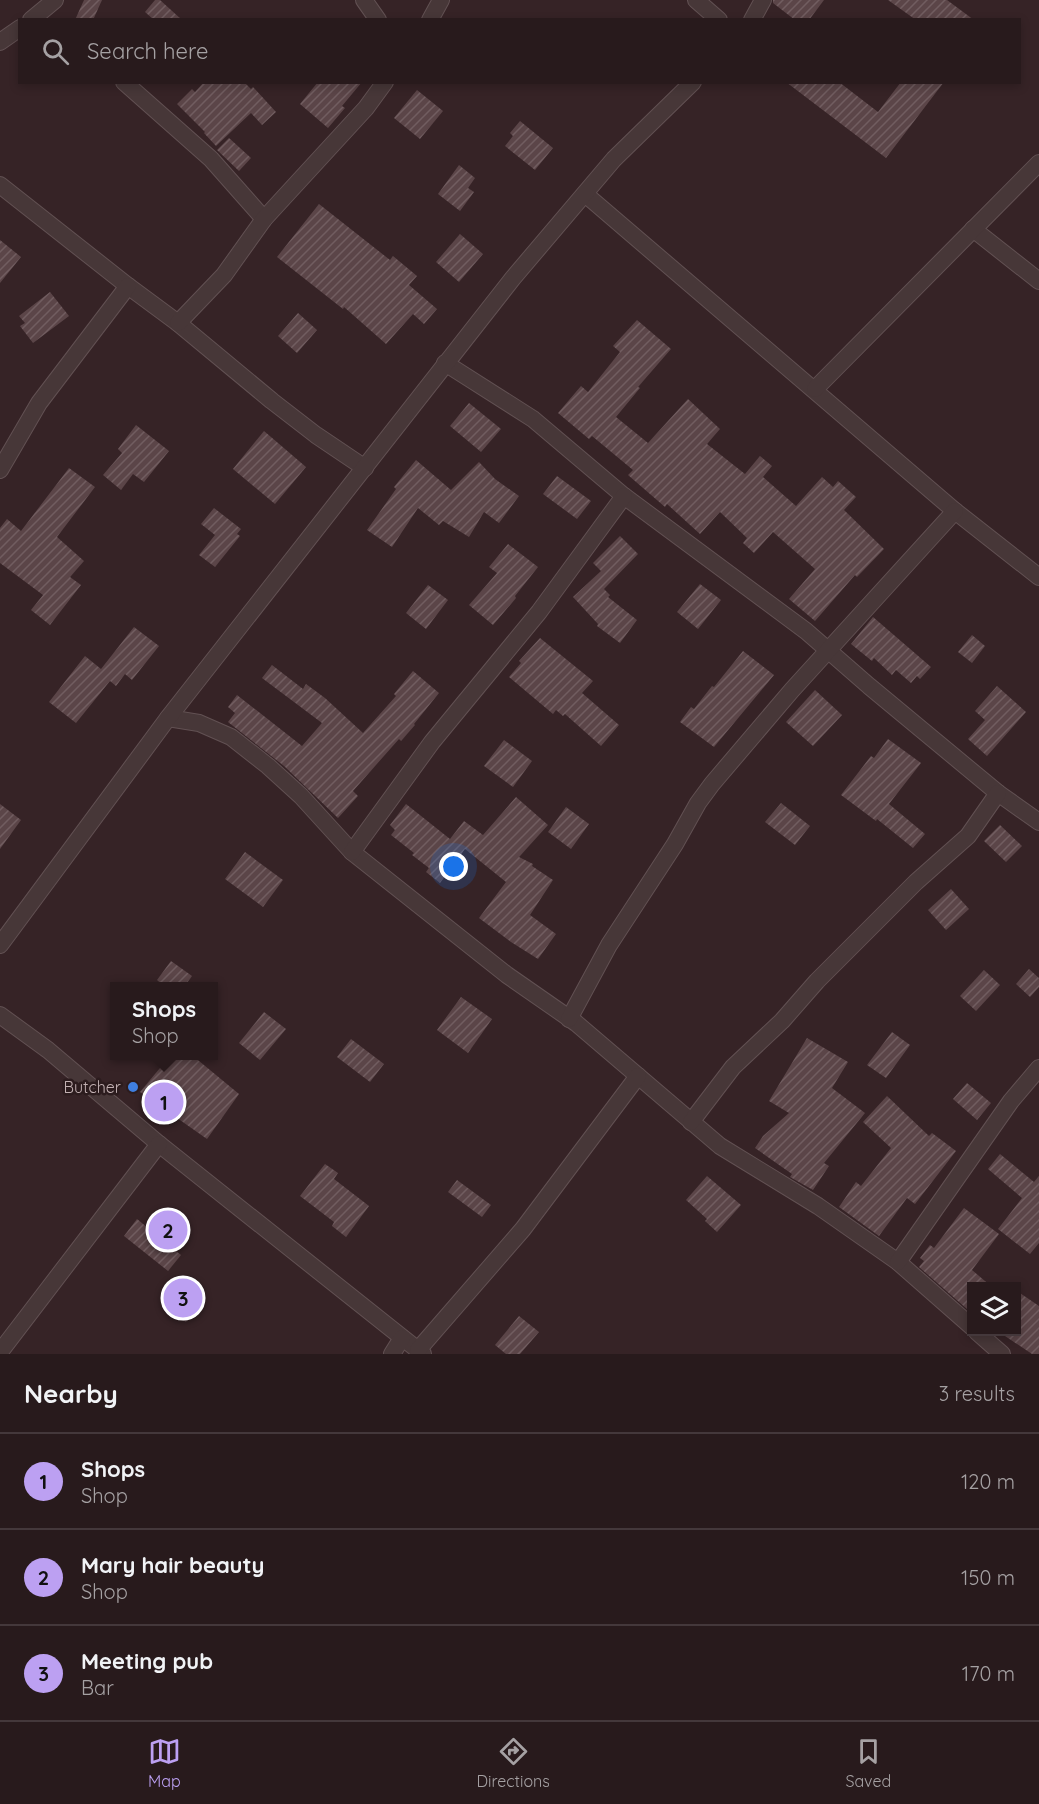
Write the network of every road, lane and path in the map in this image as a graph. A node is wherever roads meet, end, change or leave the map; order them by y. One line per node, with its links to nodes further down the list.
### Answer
1 (55, 0): 6 (street)
2 (364, 0): 7 (street)
3 (441, 0): 8 (street)
4 (696, 0): 9 (street)
5 (763, 0): 10 (street)
6 (41, 17)
7 (377, 18)
8 (431, 18)
9 (717, 18)
10 (753, 18)
11 (18, 29): 12 (street)
12 (0, 42)
13 (126, 84): 19 (street)
14 (384, 84): 19 (street)
15 (691, 84): 18 (street)
16 (1039, 163): 20 (street)
17 (0, 185): 22 (street)
18 (585, 194): 24 (street); 25 (street)
19 (264, 219): 23 (street)
20 (973, 229): 21 (street); 25 (street)
21 (1039, 281)
22 (128, 286): 23 (street); 27 (street)
23 (178, 323): 26 (street)
24 (445, 363): 26 (street); 28 (street)
25 (815, 389): 29 (street)
26 (365, 468): 32 (street)
27 (0, 470)
28 (624, 496): 31 (street); 35 (street)
29 (955, 511): 30 (street); 31 (street)
30 (1039, 577)
31 (829, 650): 33 (street); 38 (street)
32 (168, 718): 35 (street); 36 (street)
33 (998, 793): 34 (street); 41 (street)
34 (1039, 822)
35 (352, 852): 38 (street)
36 (0, 945)
37 (0, 1015): 42 (street)
38 (569, 1019): 40 (street)
39 (1039, 1068): 43 (street)
40 (638, 1076): 41 (street); 48 (street)
41 (691, 1122): 43 (street)
42 (159, 1144): 46 (street); 47 (street)
43 (898, 1262): 44 (street)
44 (967, 1323)
45 (982, 1336): 50 (street)
46 (402, 1338): 48 (street); 49 (street)
47 (3, 1352)
48 (420, 1352)
49 (392, 1354)
50 (1002, 1354)

